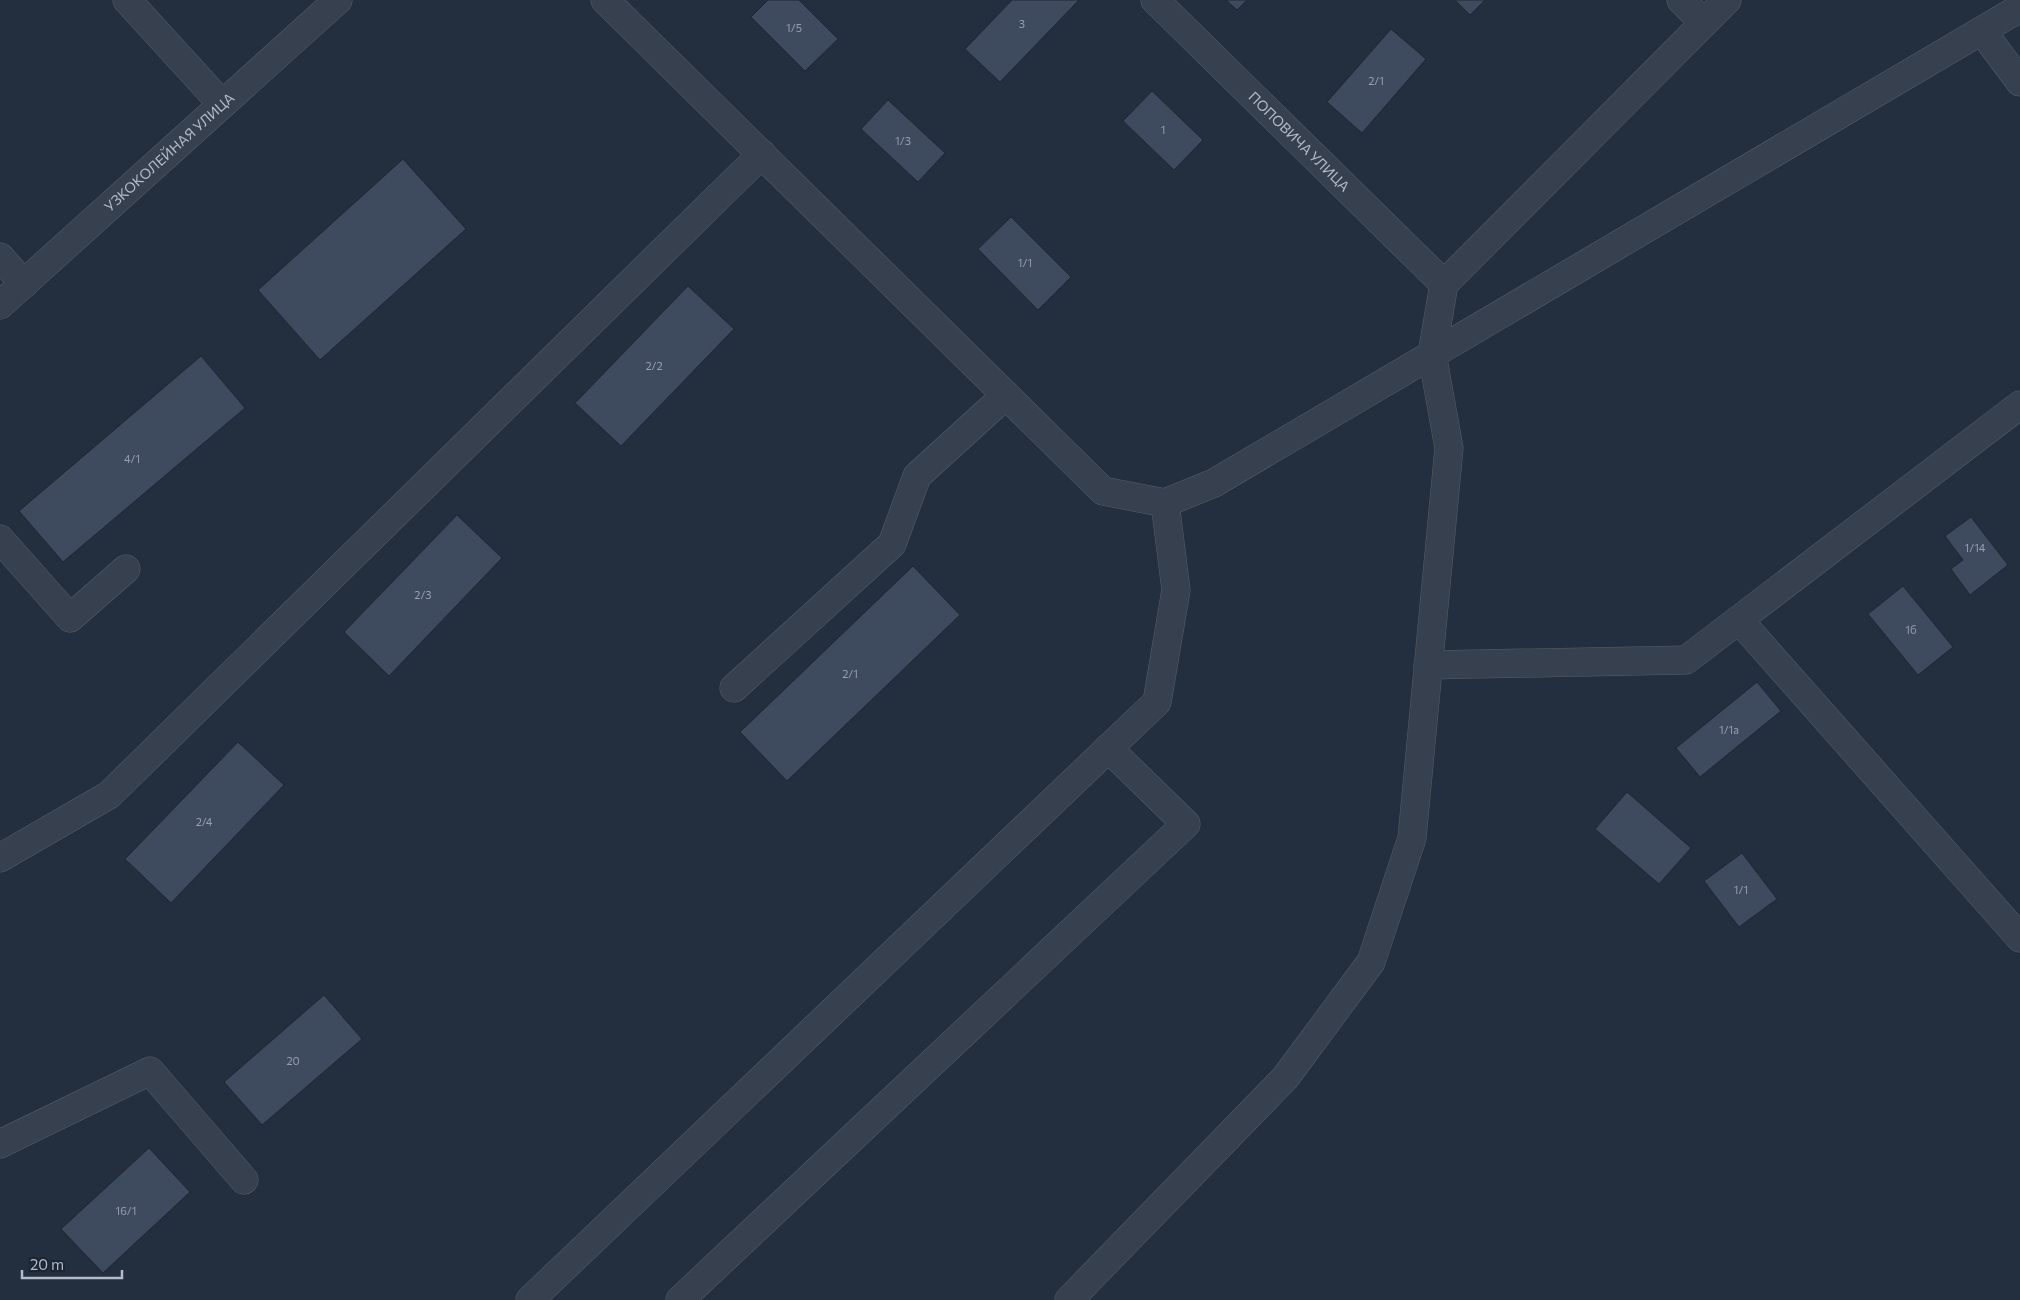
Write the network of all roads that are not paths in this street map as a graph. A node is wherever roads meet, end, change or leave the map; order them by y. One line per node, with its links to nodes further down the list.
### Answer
1 (128, 0): 11 (street)
2 (338, 0): 11 (street, УЗКОКОЛЕЙНАЯ УЛИЦА)
3 (605, 0): 12 (street)
4 (1155, 0): 15 (street, ПОПОВИЧА УЛИЦА)
5 (1681, 0): 8 (street)
6 (1727, 0): 8 (street)
7 (2020, 8): 9 (street)
8 (1703, 22): 15 (street)
9 (1982, 31): 10 (street); 17 (street)
10 (2020, 82)
11 (222, 104): 14 (street, УЗКОКОЛЕЙНАЯ УЛИЦА)
12 (762, 154): 18 (street); 27 (street)
13 (0, 257): 14 (street)
14 (24, 284): 16 (street, УЗКОКОЛЕЙНАЯ УЛИЦА)
15 (1444, 284): 17 (street)
16 (0, 305)
17 (1432, 354): 20 (street); 24 (street)
18 (1006, 395): 20 (street); 25 (street)
19 (2020, 405): 23 (street)
20 (1165, 503): 26 (street)
21 (0, 539): 22 (street)
22 (126, 569)
23 (1739, 620): 24 (street); 28 (street)
24 (1428, 666): 33 (street)
25 (734, 688)
26 (1108, 748): 31 (street); 32 (street)
27 (0, 858)
28 (2020, 938)
29 (0, 1144): 30 (street)
30 (244, 1180)
31 (530, 1300)
32 (680, 1300)
33 (1069, 1300)

